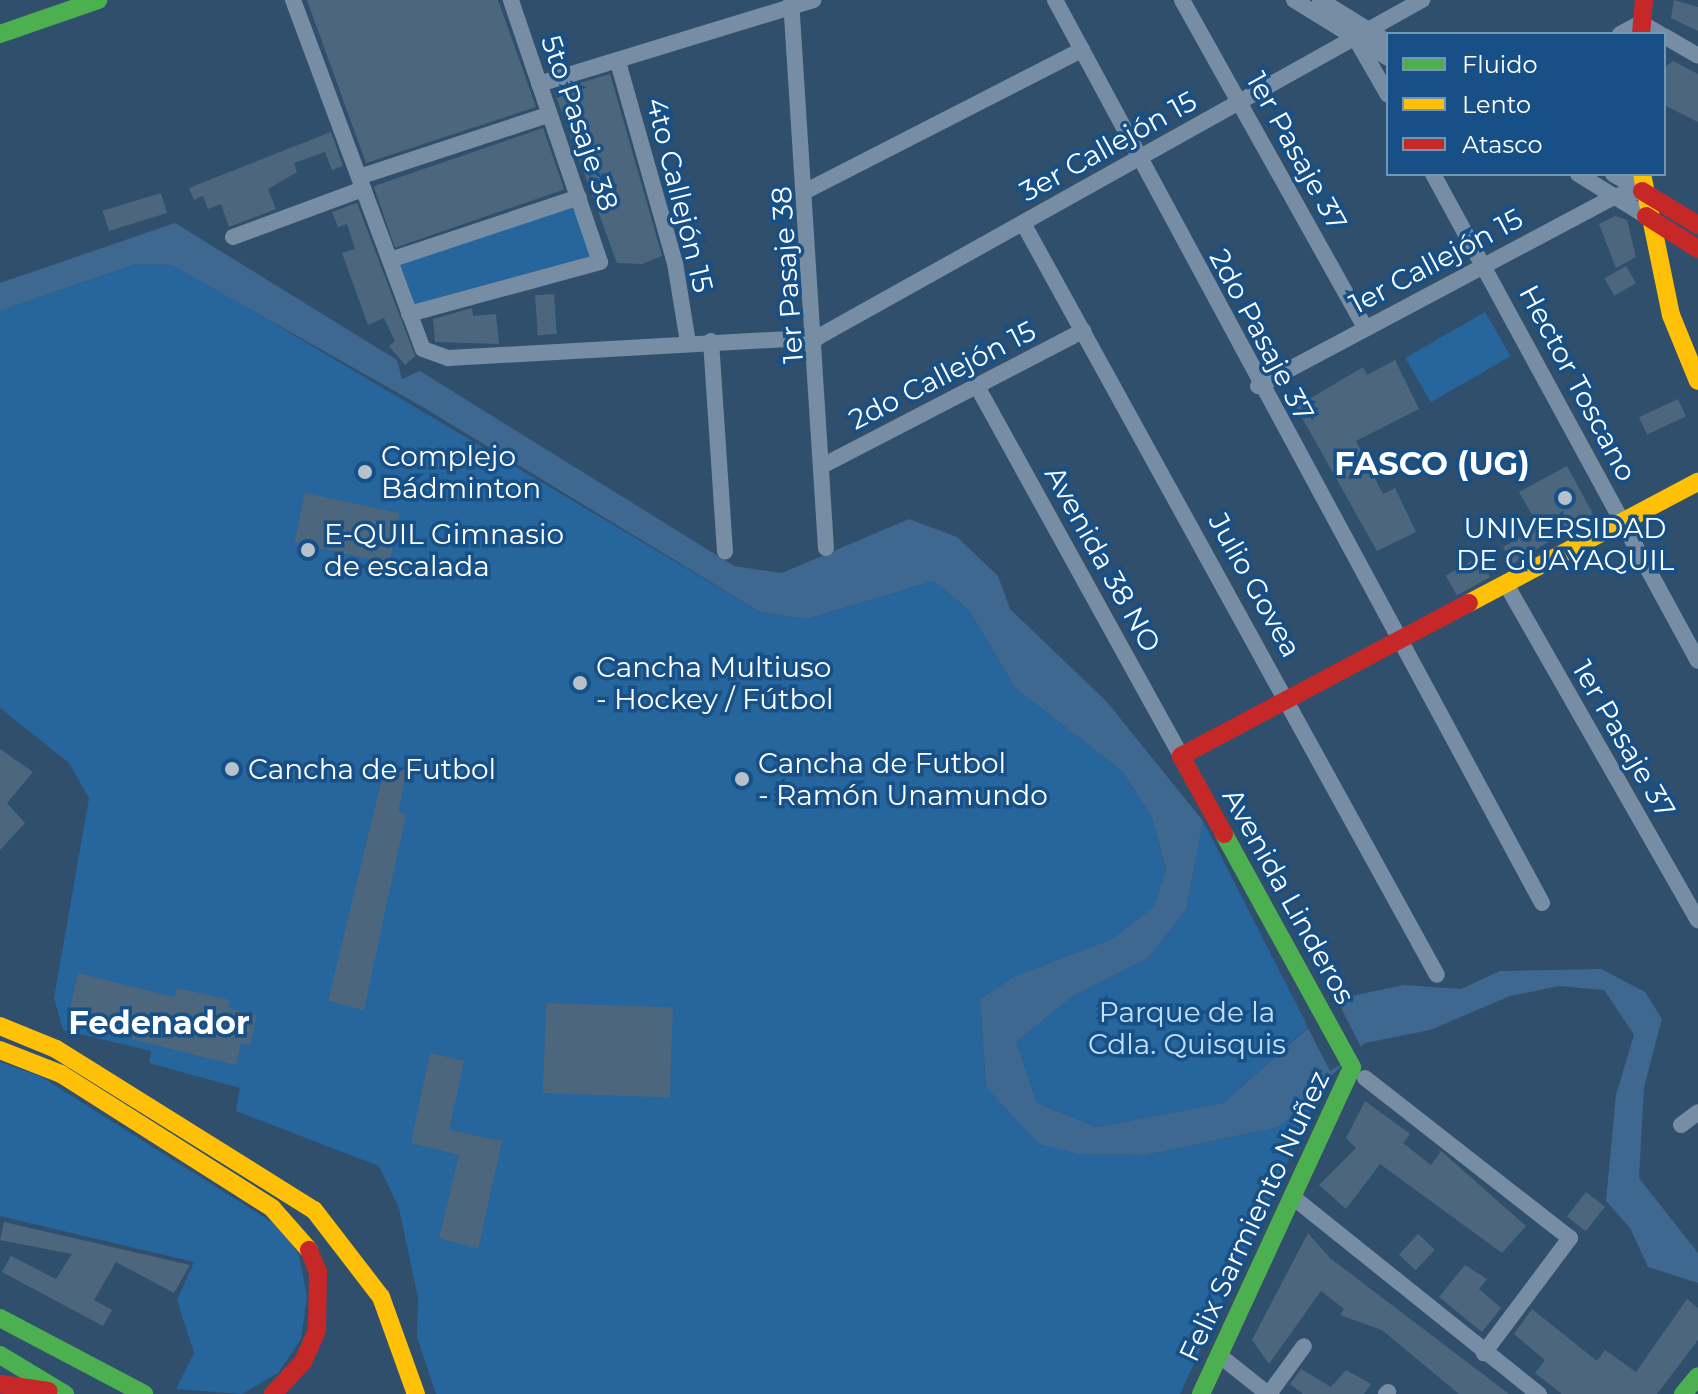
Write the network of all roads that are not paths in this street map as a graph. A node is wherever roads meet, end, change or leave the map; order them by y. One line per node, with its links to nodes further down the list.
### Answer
1 (98, 0): 14 (street)
2 (293, 0): 29 (street)
3 (511, 0): 21 (street, 5to Pasaje 38)
4 (813, 0): 11 (street)
5 (1055, 0): 17 (street, 2do Pasaje 37)
6 (1182, 0): 23 (street, 1er Pasaje 37)
7 (1294, 0): 12 (street)
8 (1320, 0): 12 (street)
9 (1422, 0): 12 (street, 3er Callejón 15)
10 (1644, 0): 13 (street)
11 (792, 3): 20 (street); 31 (street, 1er Pasaje 38)
12 (1350, 22): 16 (street); 18 (street); 22 (street); 23 (street, 3er Callejón 15)
13 (1641, 29)
14 (0, 34)
15 (1666, 37): 19 (street)
16 (1386, 41)
17 (1082, 50): 25 (street, 2do Pasaje 37); 31 (street)
18 (1386, 56)
19 (1698, 56)
20 (618, 62): 21 (street); 46 (street, 4to Callejón 15)
21 (539, 84): 24 (street, 5to Pasaje 38)
22 (1386, 91)
23 (1242, 103): 25 (street, 3er Callejón 15); 42 (street, 1er Pasaje 37)
24 (548, 115): 29 (street); 33 (street, 5to Pasaje 38)
25 (1140, 157): 35 (street, 3er Callejón 15); 48 (street, 2do Pasaje 37)
26 (1434, 176): 40 (street, Hector Toscano)
27 (1581, 176): 32 (street)
28 (1619, 176): 30 (street)
29 (361, 183): 37 (street); 39 (street)
30 (1642, 183): 32 (street, 1er Callejón 15); 34 (street); 36 (street)
31 (808, 190): 44 (street, 1er Pasaje 38)
32 (1615, 196): 34 (street); 40 (street, 1er Callejón 15)
33 (579, 197): 39 (street); 41 (street, 5to Pasaje 38)
34 (1646, 216): 38 (street); 47 (street)
35 (1023, 223): 43 (street, Julio Govea); 44 (street, 3er Callejón 15)
36 (1698, 225)
37 (233, 237)
38 (1698, 249)
39 (390, 260): 41 (street)
40 (1484, 264): 42 (street, 1er Callejón 15); 52 (street, Hector Toscano)
41 (409, 314): 46 (street)
42 (1365, 328): 48 (street, 1er Callejón 15)
43 (1083, 331): 49 (street, 2do Callejón 15); 58 (street, Julio Govea)
44 (818, 337): 45 (street); 50 (street, 1er Pasaje 38)
45 (711, 341): 46 (street); 54 (street)
46 (688, 342)
47 (1698, 381)
48 (1258, 386): 56 (street, 2do Pasaje 37)
49 (978, 388): 50 (street, 2do Callejón 15); 59 (street, Avenida 38 NO)
50 (824, 465): 53 (street, 1er Pasaje 38)
51 (1698, 482): 52 (street)
52 (1623, 522): 55 (street); 57 (street, Hector Toscano)
53 (826, 548)
54 (725, 552)
55 (1506, 584): 56 (street); 61 (street, 1er Pasaje 37)
56 (1400, 641): 58 (street); 60 (street, 2do Pasaje 37)
57 (1698, 661)
58 (1288, 699): 59 (street); 62 (street, Julio Govea)
59 (1181, 756): 65 (street, Avenida Linderos)
60 (1542, 903)
61 (1698, 920)
62 (1437, 975)
63 (0, 1026): 80 (street)
64 (0, 1050): 79 (street)
65 (1349, 1062): 69 (street, Felix Sarmiento Nuñez)
66 (1365, 1078): 72 (street)
67 (1698, 1112): 68 (street)
68 (1681, 1125)
69 (1294, 1198): 72 (street); 74 (street, Felix Sarmiento Nuñez)
70 (0, 1318): 78 (street)
71 (1304, 1346): 82 (street)
72 (1484, 1353): 83 (street)
73 (0, 1355): 77 (street)
74 (1219, 1355): 81 (street, Felix Sarmiento Nuñez); 82 (street)
75 (1698, 1376): 84 (street)
76 (0, 1384): 77 (street)
77 (65, 1394)
78 (144, 1394)
79 (273, 1394)
80 (416, 1394)
81 (1201, 1394)
82 (1268, 1394)
83 (1539, 1394)
84 (1683, 1394)

